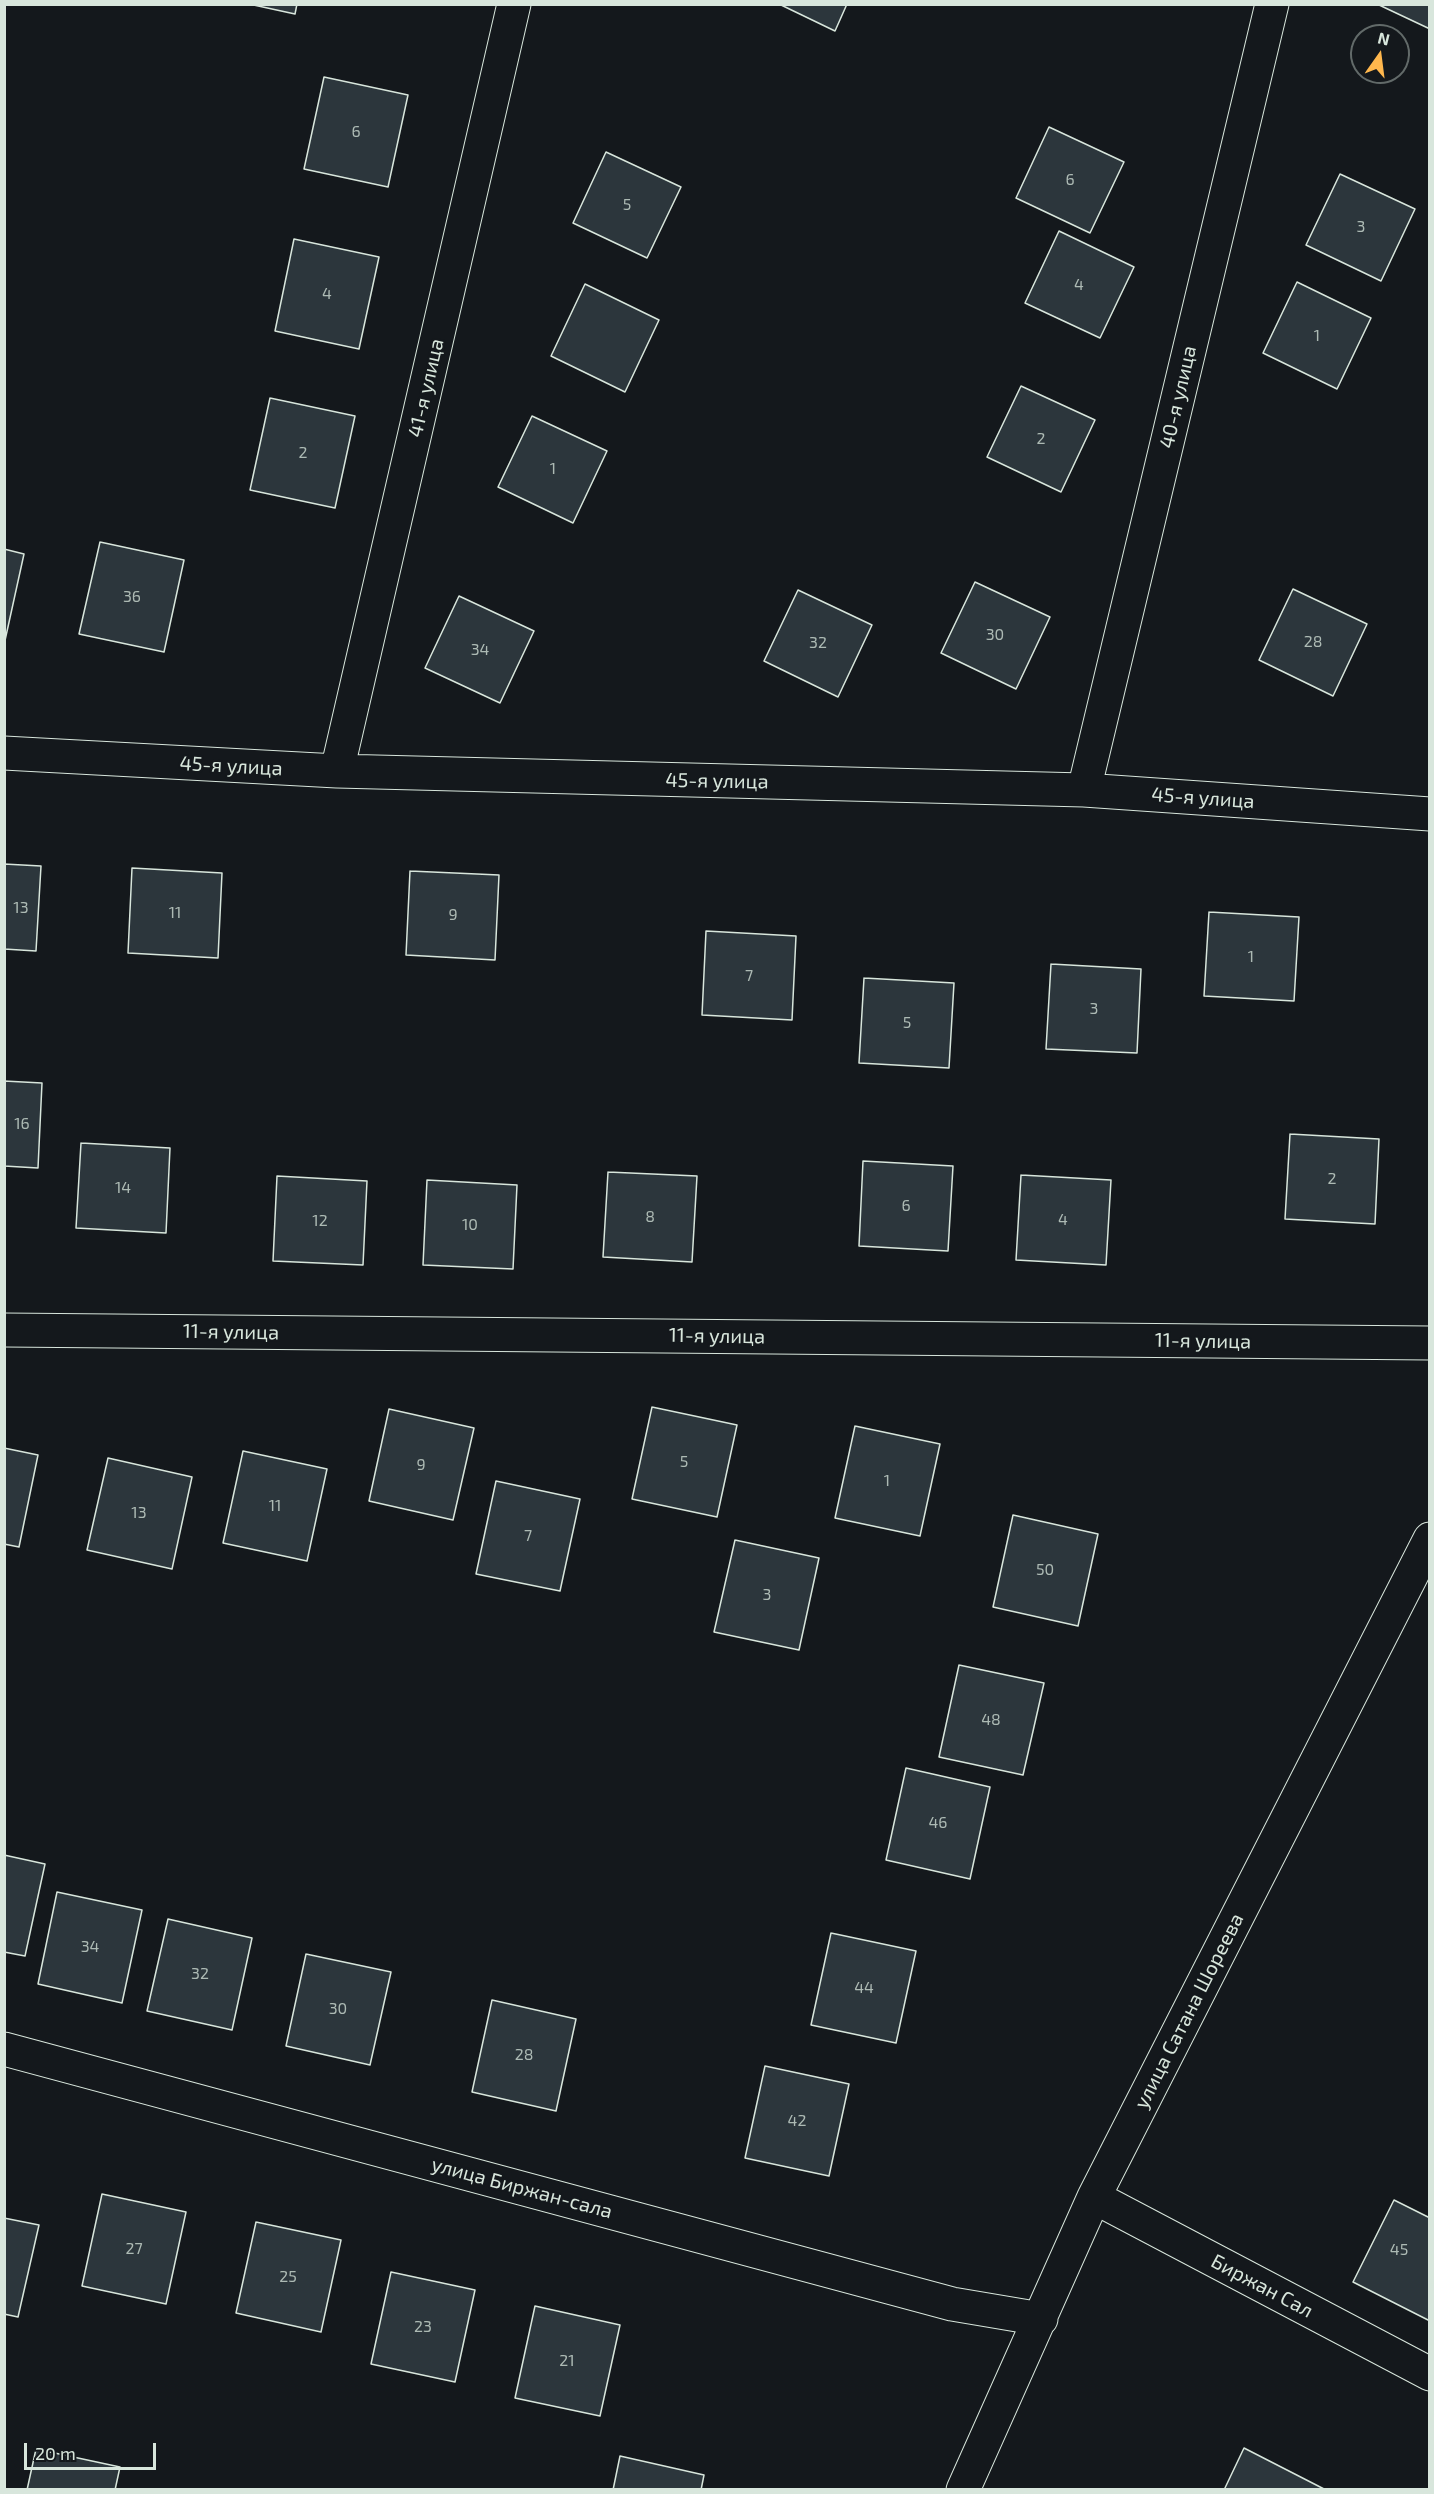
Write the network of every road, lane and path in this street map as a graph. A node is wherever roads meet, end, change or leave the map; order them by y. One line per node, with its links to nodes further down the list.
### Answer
1 (514, 4): 4 (street, 41-я улица)
2 (1272, 4): 5 (street, 40-я улица)
3 (4, 753): 4 (street, 45-я улица)
4 (337, 771): 5 (street, 45-я улица)
5 (1084, 790): 6 (street, 45-я улица)
6 (1430, 814)
7 (4, 1330): 8 (street, 11-я улица)
8 (1430, 1343)
9 (1430, 1539): 11 (street, улица Сатана Шореева)
10 (4, 2049): 12 (street, улица Биржан-сала)
11 (1094, 2197): 12 (street, улица Сатана Шореева); 13 (street, Биржан Сал)
12 (1041, 2319): 14 (street, улица Сатана Шореева)
13 (1430, 2374)
14 (963, 2490)

